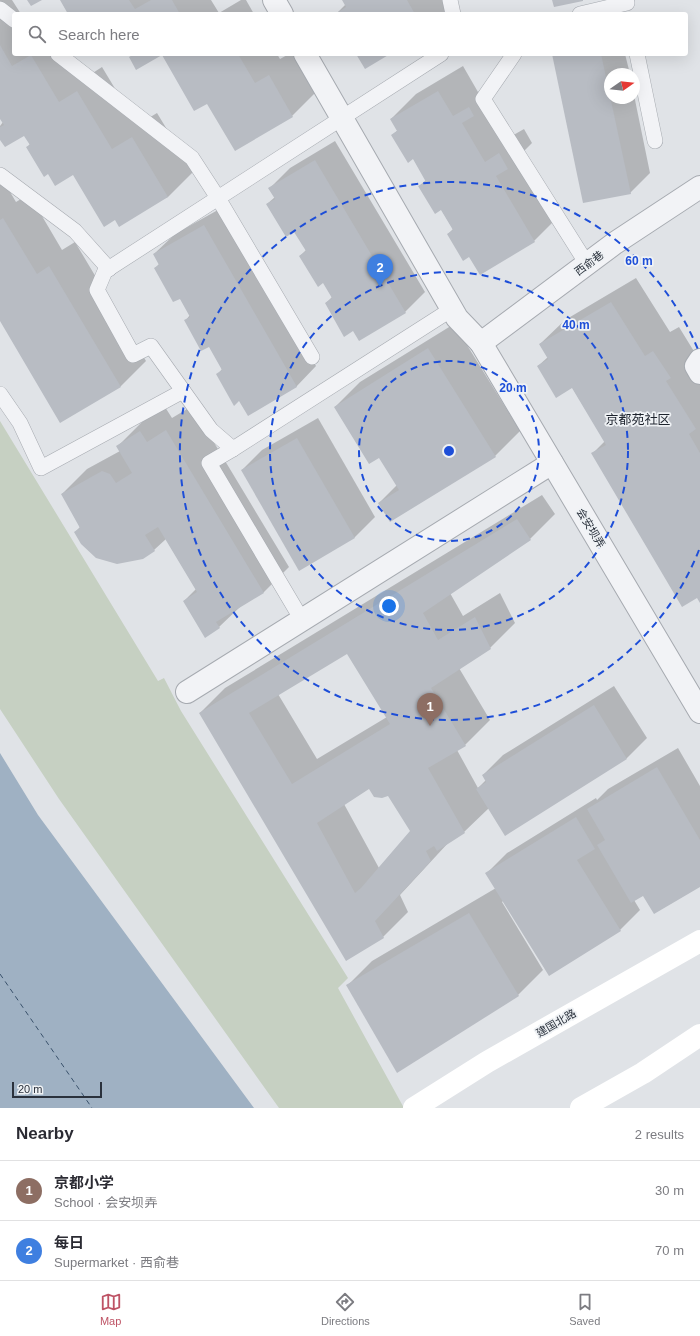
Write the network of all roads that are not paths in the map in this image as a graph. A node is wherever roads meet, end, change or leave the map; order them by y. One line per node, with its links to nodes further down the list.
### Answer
1 (274, 0): 5 (street)
2 (450, 0): 6 (lane)
3 (627, 6): 7 (lane)
4 (0, 9): 8 (lane)
5 (281, 12)
6 (453, 12)
7 (592, 12)
8 (12, 18)
9 (61, 56): 18 (lane)
10 (307, 56): 14 (street, 会安坝弄)
11 (438, 56): 14 (lane)
12 (513, 56): 19 (lane)
13 (637, 56): 15 (lane)
14 (342, 117): 18 (lane); 21 (street, 会安坝弄)
15 (656, 141)
16 (0, 175): 20 (lane)
17 (700, 187): 19 (street, 西俞巷)
18 (218, 198): 20 (lane); 23 (lane)
19 (587, 264): 22 (street, 西俞巷)
20 (109, 269): 26 (lane)
21 (452, 309): 22 (street, 会安坝弄); 28 (lane)
22 (481, 343): 29 (street, 会安坝弄)
23 (312, 357)
24 (700, 360): 25 (street)
25 (700, 373)
26 (183, 390): 27 (lane); 28 (lane)
27 (0, 394)
28 (233, 449): 30 (lane)
29 (552, 463): 30 (street); 32 (street, 会安坝弄)
30 (302, 620): 31 (street)
31 (187, 692)
32 (700, 712)
33 (700, 940): 35 (main road, 建国北路)
34 (700, 1035): 36 (main road)
35 (414, 1108)
36 (581, 1108)

